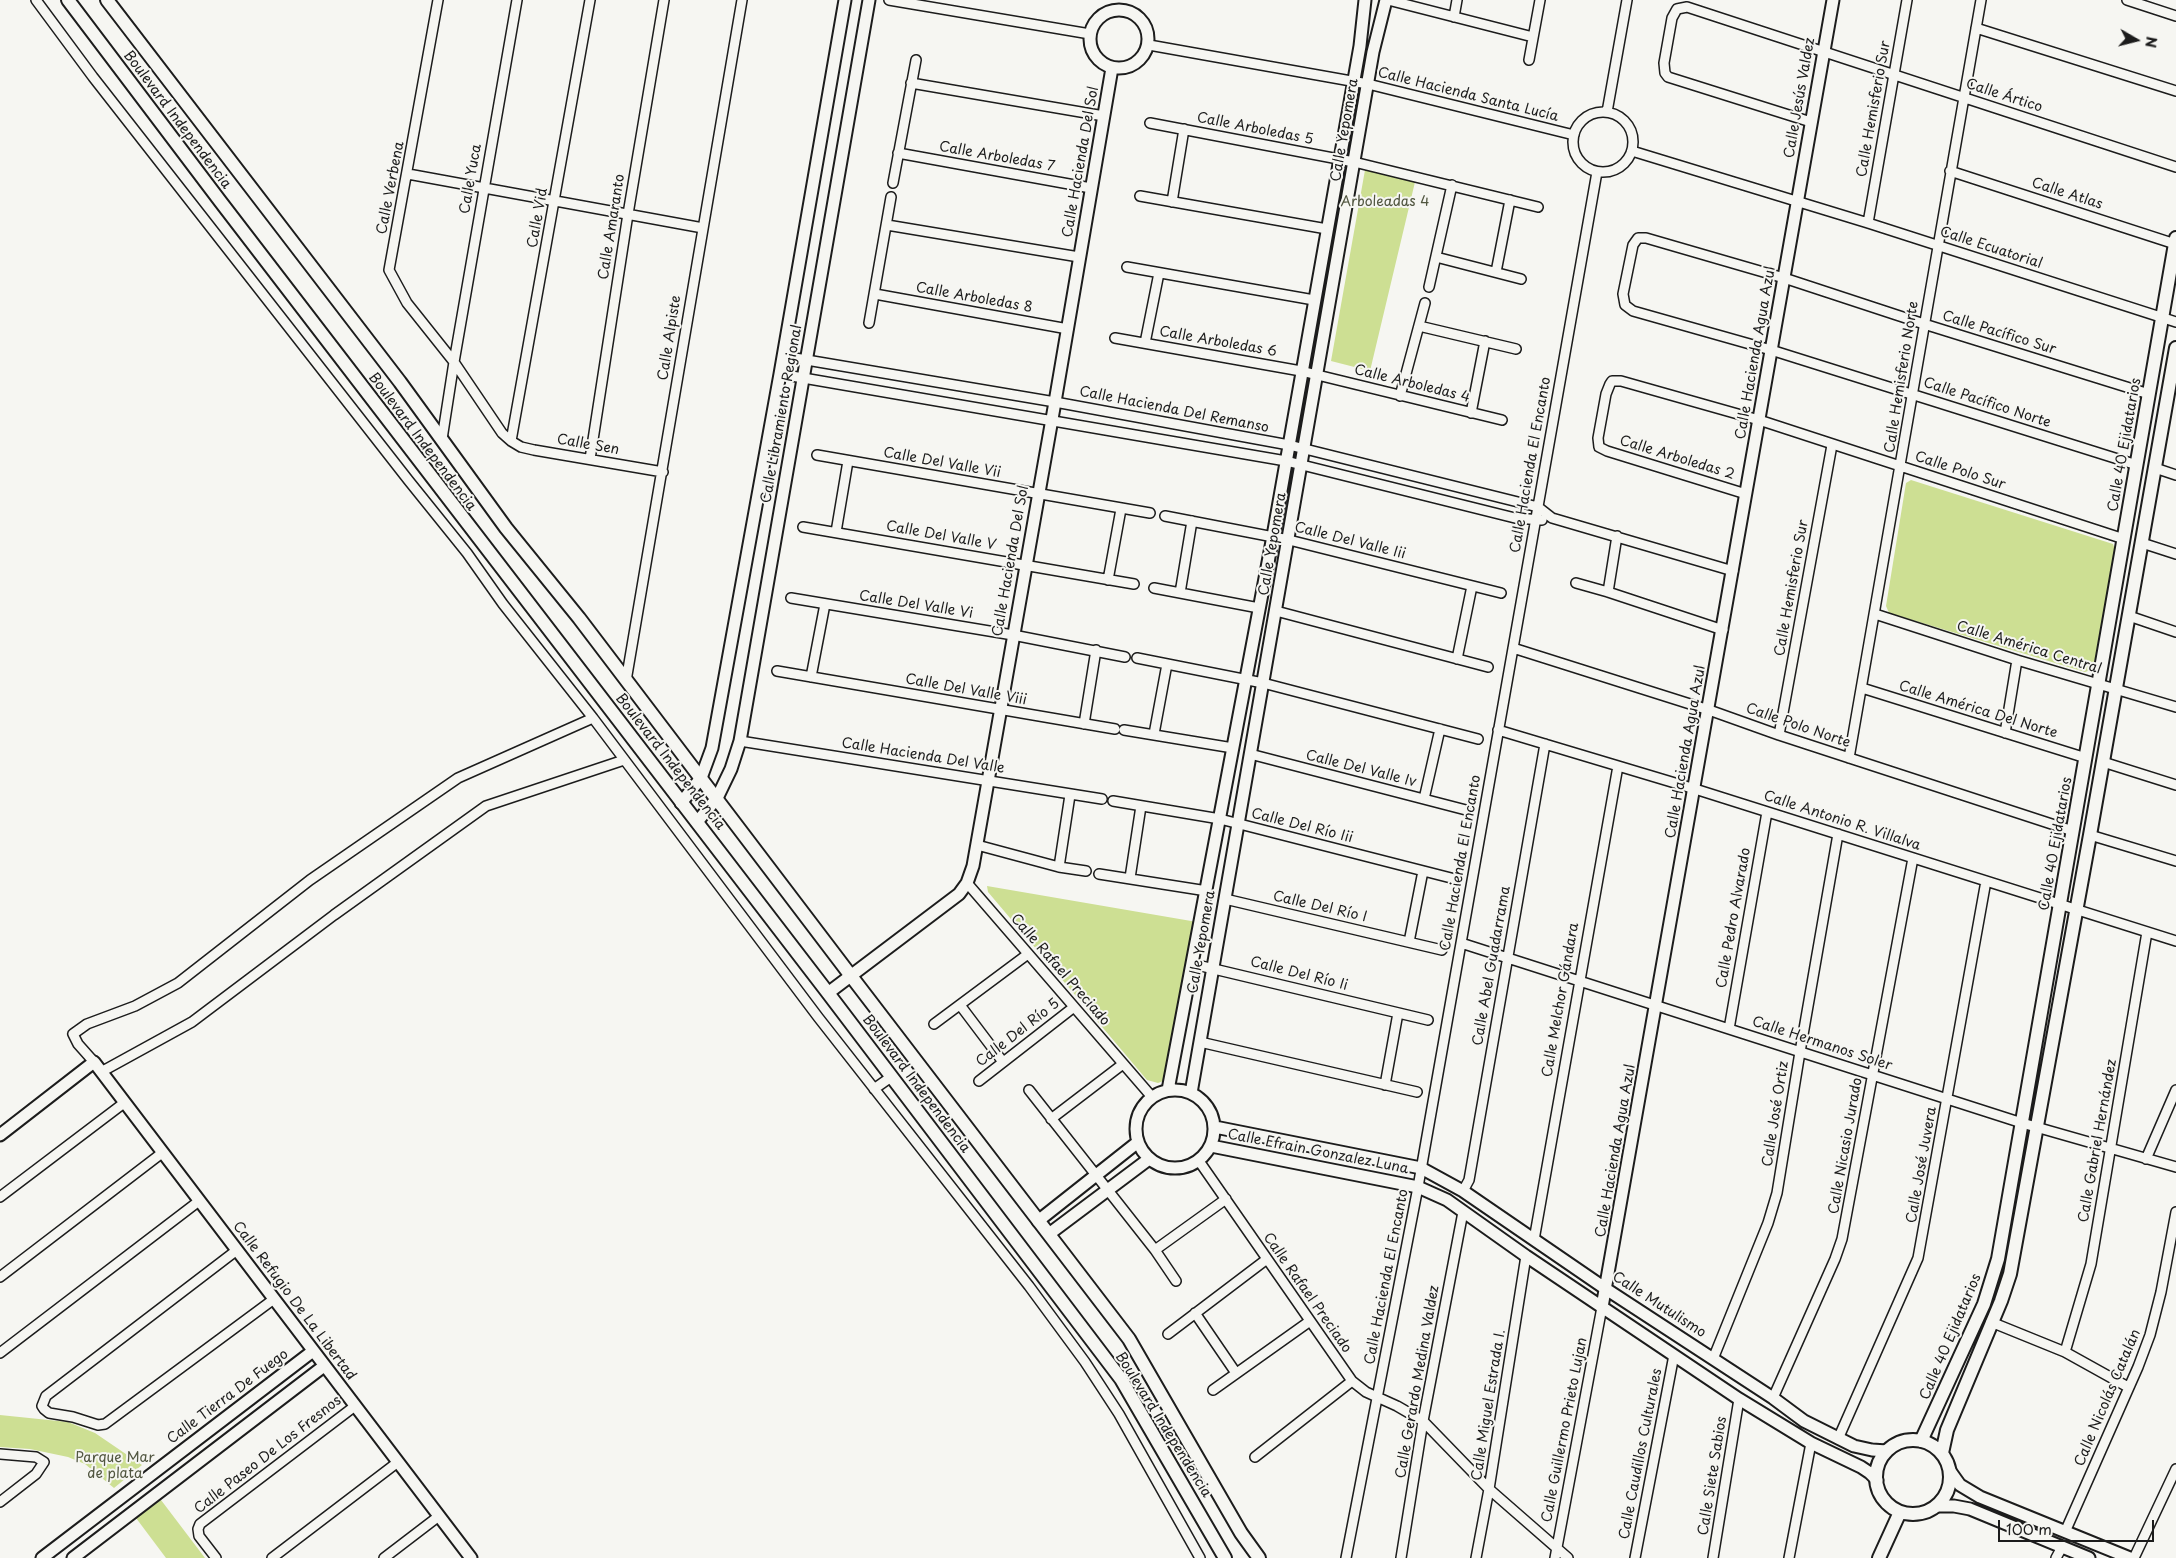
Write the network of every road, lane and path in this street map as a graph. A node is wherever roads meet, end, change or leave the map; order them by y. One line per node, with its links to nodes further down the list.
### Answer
1 (36, 0): 180 (street)
2 (68, 0): 206 (main road, Boulevard Independencia)
3 (107, 0): 109 (main road, Boulevard Independencia)
4 (438, 0): 51 (street, Calle Verbena)
5 (517, 0): 54 (street, Calle Yuca)
6 (590, 0): 59 (street, Calle Vid)
7 (664, 0): 63 (street, Calle Amaranto)
8 (742, 0): 66 (street, Calle Alpiste)
9 (845, 0): 93 (street, Calle Libramiento Regional)
10 (869, 0): 94 (street, Calle Libramiento Regional)
11 (889, 0): 25 (street)
12 (1365, 0): 33 (street, Calle Yepomera)
13 (1387, 0): 23 (street); 35 (street, Calle Yepomera)
14 (1457, 0): 23 (street)
15 (1540, 0): 26 (street)
16 (1627, 0): 38 (street)
17 (1833, 0): 28 (street, Calle Jesús Valdez)
18 (1907, 0): 32 (street, Calle Hemisferio Sur)
19 (1981, 0): 24 (street, Calle Hemisferio Norte)
20 (2127, 0): 22 (street)
21 (1123, 4): 25 (street); 27 (street)
22 (2176, 16)
23 (1454, 18): 26 (street)
24 (1976, 28): 36 (street); 37 (street, Calle Hemisferio Norte)
25 (1090, 34): 31 (street)
26 (1533, 37): 30 (street)
27 (1148, 45): 31 (street); 33 (street, Calle Hacienda Santa Lucía)
28 (1824, 52): 32 (street, Calle Ártico); 40 (street, Calle Jesús Valdez); 40 (street, Calle Ártico)
29 (916, 60): 34 (street)
30 (1529, 60)
31 (1112, 68): 39 (street, Calle Hacienda Del Sol)
32 (1894, 75): 37 (street, Calle Ártico); 64 (street, Calle Hemisferio Sur)
33 (1354, 81): 35 (street, Calle Hacienda Santa Lucía); 46 (street, Calle Yepomera)
34 (912, 83): 39 (street); 45 (street)
35 (1368, 84): 43 (street, Calle Hacienda Santa Lucía); 47 (street, Calle Yepomera)
36 (2176, 91)
37 (1963, 97): 48 (street, Calle Ártico); 49 (street, Calle Hemisferio Norte)
38 (1607, 112): 43 (street); 44 (street)
39 (1104, 116): 55 (street, Calle Hacienda Del Sol)
40 (1811, 122): 60 (street, Calle Jesús Valdez)
41 (1150, 123): 42 (street, Calle Arboledas 5)
42 (1184, 130): 46 (street, Calle Arboledas 5); 61 (street)
43 (1574, 135): 50 (street)
44 (1632, 151): 50 (street); 60 (street)
45 (898, 153): 52 (street); 55 (street, Calle Arboledas 7)
46 (1339, 159): 47 (street, Calle Arboledas 5); 67 (street, Calle Yepomera)
47 (1354, 162): 53 (street, Calle Arboledas 5); 98 (street, Calle Yepomera)
48 (2176, 167)
49 (1950, 171): 68 (street, Calle Atlas); 69 (street, Calle Hemisferio Norte)
50 (1597, 172): 127 (street, Calle Hacienda El Encanto)
51 (408, 174): 54 (street); 95 (street, Calle Verbena)
52 (893, 183)
53 (1452, 185): 58 (street, Calle Arboledas 5); 71 (street)
54 (484, 188): 59 (street); 95 (street, Calle Yuca)
55 (1091, 188): 70 (street, Calle Hacienda Del Sol)
56 (1140, 196): 61 (street)
57 (892, 198): 65 (street)
58 (1510, 200): 62 (street, Calle Arboledas 5); 73 (street)
59 (555, 201): 63 (street); 110 (street, Calle Vid)
60 (1798, 201): 64 (street, Calle Ecuatorial); 75 (street, Calle Hacienda Agua Azul)
61 (1172, 202): 67 (street)
62 (1538, 207)
63 (628, 214): 66 (street); 116 (street, Calle Amaranto)
64 (1868, 223): 69 (street, Calle Ecuatorial)
65 (887, 225): 70 (street); 78 (street)
66 (703, 228): 123 (street, Calle Alpiste)
67 (1327, 229): 79 (street, Calle Yepomera)
68 (2176, 241): 81 (main road, Calle 40 Ejidatarios)
69 (1937, 245): 81 (street, Calle Ecuatorial); 84 (street, Calle Hemisferio Norte)
70 (1079, 257): 86 (street, Calle Hacienda Del Sol)
71 (1436, 257): 73 (street); 77 (street)
72 (1127, 267): 74 (street)
73 (1496, 272): 76 (street)
74 (1159, 273): 79 (street); 89 (street)
75 (1784, 278): 84 (street, Calle Pacífico Sur); 92 (street, Calle Hacienda Agua Azul); 92 (street, Calle Pacífico Sur)
76 (1521, 279)
77 (1429, 287)
78 (875, 294): 83 (street); 86 (street, Calle Arboledas 8)
79 (1314, 300): 96 (street, Calle Yepomera)
80 (1425, 303): 85 (street)
81 (2162, 318): 82 (street, Calle Ecuatorial); 101 (main road, Calle 40 Ejidatarios)
82 (2176, 322)
83 (869, 324)
84 (1924, 324): 100 (street, Calle Hemisferio Norte); 101 (street, Calle Pacífico Sur)
85 (1419, 326): 88 (street); 102 (street)
86 (1068, 329): 104 (street, Calle Hacienda Del Sol)
87 (1115, 338): 89 (street, Calle Arboledas 6)
88 (1485, 341): 91 (street); 105 (street)
89 (1145, 343): 96 (street, Calle Arboledas 6)
90 (2176, 348): 103 (main road)
91 (1516, 349)
92 (1771, 350): 100 (street, Calle Pacífico Norte); 108 (street, Calle Hacienda Agua Azul)
93 (783, 356): 94 (street, Calle Hacienda Del Remanso); 97 (street, Calle Libramiento Regional)
94 (807, 359): 99 (street, Calle Libramiento Regional); 104 (street, Calle Hacienda Del Remanso)
95 (454, 362): 109 (street, Calle Yuca); 110 (street, Calle Verbena)
96 (1302, 372): 98 (street, Calle Arboledas 6); 111 (street, Calle Yepomera)
97 (780, 374): 99 (street, Calle Hacienda Del Remanso); 197 (street, Calle Libramiento Regional)
98 (1316, 375): 102 (street, Calle Arboledas 4); 114 (street, Calle Yepomera)
99 (804, 378): 106 (street, Calle Hacienda Del Remanso); 188 (street, Calle Libramiento Regional)
100 (1913, 394): 120 (street, Calle Pacífico Norte); 121 (street, Calle Hemisferio Norte)
101 (2149, 394): 120 (main road, Calle 40 Ejidatarios)
102 (1400, 396): 105 (street, Calle Arboledas 4)
103 (2172, 399): 122 (main road)
104 (1056, 402): 106 (street, Calle Hacienda Del Sol); 111 (street, Calle Hacienda Del Remanso)
105 (1471, 413): 107 (street, Calle Arboledas 4)
106 (1052, 420): 118 (street, Calle Hacienda Del Remanso); 126 (street, Calle Hacienda Del Sol)
107 (1502, 420)
108 (1759, 420): 112 (street, Calle Polo Sur); 113 (street, Calle Polo Sur); 125 (street, Calle Hacienda Agua Azul)
109 (442, 439): 172 (main road, Boulevard Independencia)
110 (511, 441): 116 (street, Calle Sen)
111 (1289, 445): 114 (street, Calle Hacienda Del Remanso); 118 (street, Calle Yepomera)
112 (1832, 445): 121 (street, Calle Polo Sur); 186 (street, Calle Hemisferio Sur)
113 (1600, 447): 125 (street, Calle Arboledas 2)
114 (1304, 449): 119 (street, Calle Yepomera); 127 (street, Calle Hacienda Del Remanso)
115 (817, 455): 117 (street, Calle Del Valle Vii)
116 (590, 459): 123 (street, Calle Sen)
117 (848, 461): 126 (street, Calle Del Valle Vii); 135 (street)
118 (1286, 461): 119 (street, Calle Hacienda Del Remanso); 136 (street, Calle Yepomera)
119 (1302, 465): 133 (street, Calle Hacienda Del Remanso); 139 (street, Calle Yepomera)
120 (2136, 465): 138 (main road, Calle 40 Ejidatarios)
121 (1901, 467): 138 (street, Calle Polo Sur); 156 (street, Calle Hemisferio Norte)
122 (2155, 468): 124 (street); 140 (main road)
123 (663, 472): 172 (street, Calle Alpiste)
124 (2176, 475)
125 (1746, 494): 143 (street, Calle Hacienda Agua Azul)
126 (1039, 495): 128 (street, Calle Del Valle Vii); 142 (street, Calle Hacienda Del Sol)
127 (1538, 507): 131 (street, Calle Hacienda Del Remanso); 133 (street, Calle Hacienda El Encanto)
128 (1121, 509): 129 (street, Calle Del Valle Vii); 144 (street)
129 (1150, 513)
130 (1165, 516): 132 (street, Calle Del Valle Iii)
131 (1552, 518): 133 (street, Calle Hacienda Del Remanso); 137 (street, Calle Hacienda Del Remanso)
132 (1192, 521): 136 (street, Calle Del Valle Iii); 150 (street)
133 (1536, 521): 161 (street, Calle Hacienda El Encanto)
134 (803, 527): 135 (street, Calle Del Valle V)
135 (836, 532): 142 (street, Calle Del Valle V)
136 (1273, 536): 139 (street, Calle Del Valle Iii); 154 (street, Calle Yepomera)
137 (1617, 536): 143 (street, Calle Hacienda Del Remanso); 149 (street)
138 (2124, 539): 174 (main road, Calle 40 Ejidatarios)
139 (1288, 540): 147 (street, Calle Del Valle Iii); 155 (street, Calle Yepomera)
140 (2142, 543): 141 (street); 157 (main road)
141 (2176, 554)
142 (1026, 565): 144 (street, Calle Del Valle V); 160 (street, Calle Hacienda Del Sol)
143 (1733, 571): 158 (street, Calle Hacienda Agua Azul)
144 (1108, 580): 146 (street, Calle Del Valle V)
145 (1576, 583): 149 (street)
146 (1134, 584)
147 (1472, 586): 151 (street, Calle Del Valle Iii); 165 (street)
148 (1154, 588): 150 (street)
149 (1608, 592): 158 (street)
150 (1180, 593): 154 (street)
151 (1501, 593)
152 (790, 598): 153 (street, Calle Del Valle Vi)
153 (825, 604): 160 (street, Calle Del Valle Vi); 170 (street)
154 (1260, 608): 171 (street, Calle Yepomera)
155 (1276, 611): 165 (street); 173 (street, Calle Yepomera)
156 (1875, 614): 166 (street, Calle América Central); 175 (street, Calle Hemisferio Norte)
157 (2129, 616): 159 (street); 176 (main road)
158 (1723, 630): 179 (street, Calle Hacienda Agua Azul)
159 (2176, 632)
160 (1013, 635): 162 (street, Calle Del Valle Vi); 178 (street, Calle Hacienda Del Sol)
161 (1513, 648): 179 (street, Calle Polo Norte); 183 (street, Calle Hacienda El Encanto)
162 (1096, 650): 163 (street, Calle Del Valle Vi); 181 (street)
163 (1125, 658)
164 (1137, 658): 167 (street)
165 (1457, 659): 168 (street)
166 (2018, 660): 174 (street, Calle América Central); 184 (street)
167 (1167, 664): 171 (street); 185 (street)
168 (1488, 667)
169 (777, 671): 170 (street, Calle Del Valle Viii)
170 (811, 677): 178 (street, Calle Del Valle Viii)
171 (1245, 679): 173 (street); 190 (street, Calle Yepomera)
172 (626, 681): 197 (main road, Boulevard Independencia)
173 (1263, 683): 182 (street); 191 (street, Calle Yepomera)
174 (2098, 684): 176 (street, Calle América Central); 193 (main road, Calle 40 Ejidatarios)
175 (1862, 688): 184 (street, Calle América Del Norte); 192 (street, Calle Hemisferio Norte)
176 (2116, 689): 177 (street, Calle América Central); 195 (main road)
177 (2176, 707)
178 (999, 710): 181 (street, Calle Del Valle Viii); 198 (street, Calle Hacienda Del Sol)
179 (1709, 710): 186 (street, Calle Polo Norte); 200 (street, Calle Hacienda Agua Azul)
180 (593, 718): 194 (street); 252 (street)
181 (1084, 724): 185 (street, Calle Del Valle Viii)
182 (1440, 730): 187 (street); 203 (street)
183 (1498, 730): 189 (street, Calle Antonio R. Villalva); 234 (street, Calle Hacienda El Encanto)
184 (2005, 733): 193 (street, Calle América Del Norte)
185 (1154, 734): 190 (street)
186 (1779, 735): 192 (street, Calle Polo Norte)
187 (1478, 739)
188 (740, 741): 198 (street, Calle Hacienda Del Valle); 202 (street, Calle Libramiento Regional)
189 (1545, 744): 196 (street, Calle Antonio R. Villalva); 237 (street, Calle Abel Guadarrama)
190 (1233, 748): 210 (street, Calle Yepomera)
191 (1250, 754): 203 (street, Calle Del Valle Iv); 212 (street, Calle Yepomera)
192 (1849, 758): 213 (street, Calle Polo Norte)
193 (2086, 758): 213 (main road, Calle 40 Ejidatarios)
194 (624, 760): 255 (street); 260 (street)
195 (2103, 762): 199 (street); 215 (main road)
196 (1618, 766): 200 (street, Calle Antonio R. Villalva); 241 (street, Calle Melchor Gándara)
197 (701, 778): 202 (main road, Boulevard Independencia); 206 (street, Calle Libramiento Regional)
198 (989, 780): 201 (street, Calle Hacienda Del Valle); 216 (street, Calle Hacienda Del Sol)
199 (2176, 785)
200 (1695, 789): 209 (street, Calle Antonio R. Villalva); 244 (street, Calle Hacienda Agua Azul)
201 (1070, 795): 204 (street, Calle Hacienda Del Valle); 219 (street)
202 (717, 798): 211 (street, Calle Libramiento Regional); 240 (main road, Boulevard Independencia)
203 (1424, 799): 208 (street, Calle Del Valle Iv)
204 (1102, 800)
205 (1112, 801): 207 (street, Calle Del Río Iii)
206 (682, 803): 211 (main road, Boulevard Independencia)
207 (1141, 806): 210 (street, Calle Del Río Iii); 223 (street)
208 (1466, 810)
209 (1767, 812): 214 (street, Calle Antonio R. Villalva); 249 (street, Calle Pedro Alvarado)
210 (1220, 819): 212 (street, Calle Del Río Iii); 227 (street, Calle Yepomera)
211 (697, 822): 242 (main road, Boulevard Independencia)
212 (1237, 824): 221 (street, Calle Del Río Iii); 228 (street, Calle Yepomera)
213 (2073, 831): 229 (main road, Calle 40 Ejidatarios)
214 (1838, 834): 217 (street, Calle Antonio R. Villalva); 251 (street, Calle José Ortiz)
215 (2090, 835): 218 (street); 230 (main road)
216 (977, 845): 219 (street); 226 (street, Calle Hacienda Del Sol)
217 (1913, 858): 225 (street, Calle Antonio R. Villalva); 256 (street, Calle Nicasio Jurado)
218 (2176, 861)
219 (1058, 866): 220 (street)
220 (1086, 871)
221 (1423, 871): 224 (street, Calle Del Río Iii); 233 (street)
222 (1099, 874): 223 (street)
223 (1130, 878): 227 (street)
224 (1455, 879)
225 (1986, 881): 229 (street, Calle Antonio R. Villalva); 267 (street, Calle José Juvera)
226 (967, 883): 236 (street, Calle Rafael Preciado); 240 (street, Calle Hacienda Del Sol)
227 (1207, 890): 238 (street, Calle Yepomera)
228 (1224, 899): 233 (street, Calle Del Río I); 239 (street, Calle Yepomera)
229 (2060, 904): 230 (street, Calle Antonio R. Villalva); 270 (main road, Calle 40 Ejidatarios)
230 (2077, 909): 231 (street, Calle Antonio R. Villalva); 272 (main road)
231 (2147, 932): 232 (street, Calle Antonio R. Villalva); 276 (street, Calle Gabriel Hernández)
232 (2176, 941)
233 (1409, 942): 235 (street, Calle Del Río I)
234 (1461, 943): 237 (street, Calle Hermanos Soler); 282 (street, Calle Hacienda El Encanto)
235 (1442, 950)
236 (1028, 954): 243 (street); 245 (street, Calle Rafael Preciado)
237 (1507, 958): 241 (street, Calle Hermanos Soler); 286 (street, Calle Abel Guadarrama)
238 (1193, 964): 239 (street, Calle Del Río Ii); 262 (street, Calle Yepomera)
239 (1213, 967): 246 (street, Calle Del Río Ii); 250 (street, Calle Yepomera)
240 (851, 976): 242 (street, Calle Hacienda Del Sol); 293 (main road, Boulevard Independencia)
241 (1578, 981): 244 (street, Calle Hermanos Soler); 295 (street, Calle Melchor Gándara)
242 (828, 993): 257 (main road, Boulevard Independencia)
243 (960, 1005): 248 (street); 253 (street)
244 (1657, 1006): 249 (street, Calle Hermanos Soler); 302 (street, Calle Hacienda Agua Azul)
245 (1074, 1007): 253 (street, Calle Del Río 5); 254 (street, Calle Rafael Preciado)
246 (1398, 1013): 247 (street, Calle Del Río Ii); 259 (street)
247 (1428, 1020)
248 (934, 1024)
249 (1729, 1029): 251 (street, Calle Hermanos Soler)
250 (1200, 1042): 259 (street); 265 (street, Calle Yepomera)
251 (1800, 1052): 256 (street, Calle Hermanos Soler); 313 (street, Calle José Ortiz)
252 (94, 1062): 255 (street, Calle Refugio De La Libertad); 273 (street)
253 (1003, 1062): 258 (street, Calle Del Río 5)
254 (1123, 1064): 266 (street, Calle Rafael Preciado); 269 (street)
255 (101, 1072): 268 (street, Calle Refugio De La Libertad)
256 (1873, 1075): 267 (street, Calle Hermanos Soler); 322 (street, Calle Nicasio Jurado)
257 (892, 1077): 260 (street); 354 (main road, Boulevard Independencia)
258 (979, 1081)
259 (1385, 1085): 264 (street)
260 (874, 1089): 353 (street)
261 (1029, 1090): 269 (street)
262 (1168, 1090): 265 (street); 266 (street)
263 (2176, 1090): 279 (street)
264 (1416, 1092)
265 (1191, 1093): 271 (street)
266 (1152, 1097): 274 (street)
267 (1947, 1099): 270 (street, Calle Hermanos Soler); 326 (street, Calle José Juvera)
268 (124, 1103): 277 (street, Calle Refugio De La Libertad); 287 (street)
269 (1051, 1119): 283 (street)
270 (2022, 1123): 272 (street, Calle Hermanos Soler); 314 (main road, Calle 40 Ejidatarios)
271 (1215, 1127): 275 (street); 282 (street, Calle Efrain Gonzalez Luna)
272 (2037, 1127): 276 (street, Calle Hermanos Soler); 307 (main road)
273 (0, 1135)
274 (1138, 1142): 278 (street); 283 (street)
275 (1211, 1146): 280 (street); 284 (street, Calle Efrain Gonzalez Luna)
276 (2110, 1148): 279 (street, Calle Hermanos Soler); 310 (street, Calle Gabriel Hernández)
277 (162, 1154): 290 (street, Calle Refugio De La Libertad); 300 (street)
278 (1149, 1159): 280 (street); 285 (street)
279 (2146, 1159): 281 (street, Calle Hermanos Soler)
280 (1200, 1161): 288 (street, Calle Rafael Preciado)
281 (2176, 1167)
282 (1421, 1168): 284 (street, Calle Hacienda El Encanto); 286 (street, Calle Mutulismo)
283 (1097, 1176): 285 (street); 293 (street)
284 (1418, 1187): 289 (street); 321 (street, Calle Hacienda El Encanto)
285 (1108, 1191): 294 (street); 297 (street)
286 (1463, 1192): 289 (street); 295 (street, Calle Mutulismo)
287 (0, 1197)
288 (1226, 1199): 297 (street); 299 (street, Calle Rafael Preciado)
289 (1447, 1200): 291 (street)
290 (199, 1201): 296 (street, Calle Refugio De La Libertad); 311 (street)
291 (1463, 1212): 298 (street); 325 (street, Calle Gerardo Medina Valdez)
292 (2176, 1212): 319 (street, Calle Nicolás Catalán)
293 (1038, 1221): 294 (main road, Boulevard Independencia)
294 (1049, 1234): 355 (main road, Boulevard Independencia)
295 (1534, 1240): 302 (street, Calle Mutulismo)
296 (236, 1250): 303 (street, Calle Refugio De La Libertad); 303 (street)
297 (1155, 1250): 301 (street)
298 (1526, 1256): 304 (street); 338 (street, Calle Miguel Estrada I.)
299 (1267, 1259): 305 (street); 306 (street, Calle Rafael Preciado)
300 (0, 1278)
301 (1176, 1281)
302 (1606, 1289): 304 (street, Calle Hacienda Agua Azul); 313 (street, Calle Mutulismo)
303 (274, 1299): 309 (street, Calle Refugio De La Libertad)
304 (1602, 1308): 312 (street); 346 (street, Calle Guillermo Prieto Lujan)
305 (1195, 1313): 308 (street); 317 (street)
306 (1310, 1321): 317 (street); 318 (street, Calle Rafael Preciado)
307 (1991, 1322): 310 (street); 316 (main road)
308 (1168, 1334)
309 (313, 1351): 315 (street, Calle Refugio De La Libertad); 337 (street, Calle Tierra De Fuego)
310 (2065, 1352): 319 (street)
311 (0, 1353)
312 (1674, 1355): 323 (street); 360 (street, Calle Caudillos Culturales)
313 (1713, 1359): 322 (street, Calle Mutulismo)
314 (1955, 1365): 316 (main road); 327 (main road, Calle 40 Ejidatarios)
315 (324, 1366): 324 (street, Calle Refugio De La Libertad); 339 (street)
316 (1970, 1371): 330 (main road)
317 (1236, 1373): 320 (street)
318 (1352, 1381): 321 (street, Calle Rafael Preciado); 332 (street)
319 (2128, 1387): 344 (street, Calle Nicolás Catalán)
320 (1213, 1390)
321 (1378, 1398): 325 (street, Calle Rafael Preciado); 356 (street, Calle Hacienda El Encanto)
322 (1773, 1398): 326 (street, Calle Mutulismo)
323 (1740, 1400): 328 (street); 361 (street, Calle Siete Sabios)
324 (355, 1406): 333 (street, Calle Refugio De La Libertad); 349 (street, Calle Paseo De Los Fresnos)
325 (1424, 1421): 338 (street, Calle Rafael Preciado); 357 (street, Calle Gerardo Medina Valdez)
326 (1838, 1439): 329 (street, Calle Mutulismo)
327 (1922, 1441): 329 (main road); 330 (main road)
328 (1811, 1443): 336 (street); 362 (street)
329 (1887, 1451): 336 (main road)
330 (1942, 1453): 335 (main road)
331 (0, 1454): 340 (street)
332 (1255, 1457)
333 (398, 1462): 343 (street, Calle Refugio De La Libertad); 350 (street)
334 (2176, 1469): 367 (street)
335 (1950, 1471): 341 (main road); 344 (street)
336 (1877, 1480): 342 (main road)
337 (135, 1485): 339 (street); 347 (street, Calle Tierra De Fuego)
338 (1489, 1489): 346 (street, Calle Rafael Preciado); 358 (street, Calle Miguel Estrada I.)
339 (147, 1501): 348 (street)
340 (0, 1502)
341 (1938, 1506): 342 (main road); 345 (street)
342 (1900, 1512): 363 (main road)
343 (440, 1516): 351 (street); 352 (street, Calle Refugio De La Libertad)
344 (2065, 1532): 366 (street)
345 (2062, 1547): 364 (street); 365 (street)
346 (1556, 1554): 359 (street, Calle Rafael Preciado)
347 (42, 1558)
348 (74, 1558)
349 (216, 1558)
350 (272, 1558)
351 (384, 1558)
352 (471, 1558)
353 (1200, 1558)
354 (1225, 1558)
355 (1259, 1558)
356 (1346, 1558)
357 (1401, 1558)
358 (1476, 1558)
359 (1568, 1558)
360 (1635, 1558)
361 (1713, 1558)
362 (1789, 1558)
363 (1879, 1558)
364 (2056, 1558)
365 (2089, 1558)
366 (2130, 1558)
367 (2134, 1558)

